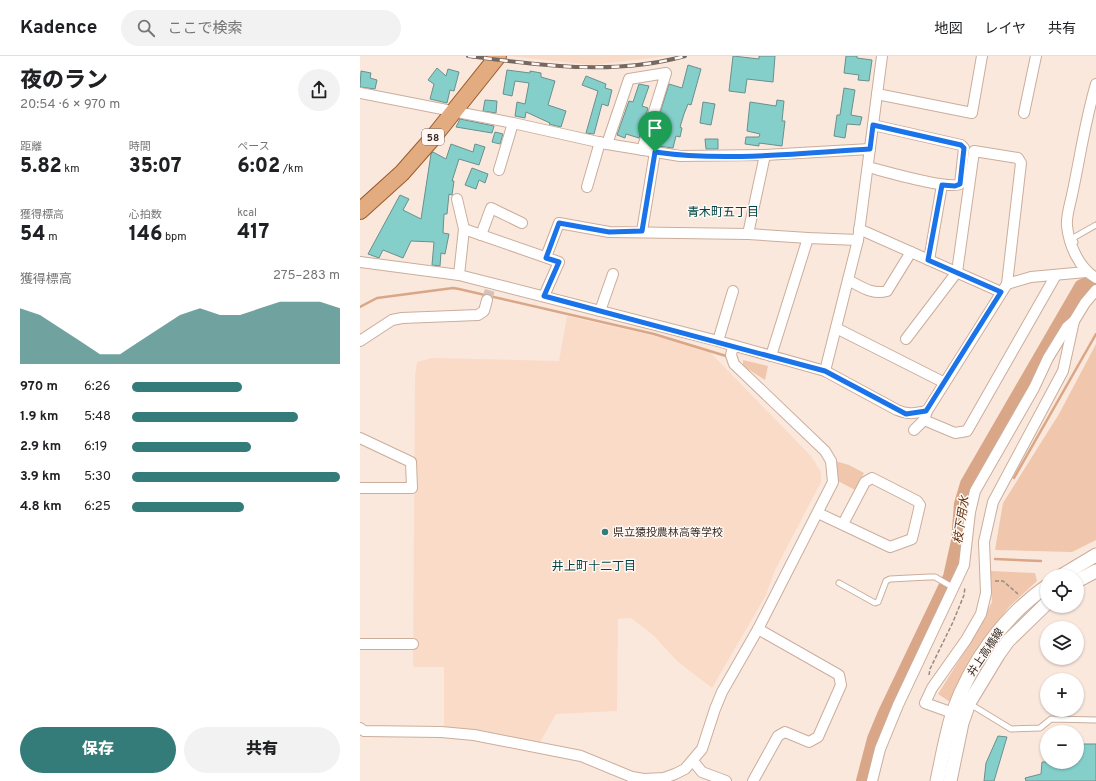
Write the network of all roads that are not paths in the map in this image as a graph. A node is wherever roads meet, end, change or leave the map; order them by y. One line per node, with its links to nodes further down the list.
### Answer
1 (498, 56): 8 (main road, 58)
2 (882, 56): 7 (street)
3 (982, 56): 7 (street)
4 (1036, 56): 9 (street)
5 (1096, 84): 32 (street)
6 (360, 93): 8 (street)
7 (877, 94): 11 (street)
8 (454, 112): 10 (street); 22 (main road, 58)
9 (1024, 113)
10 (514, 123): 12 (street); 18 (street)
11 (873, 125): 13 (street); 19 (street)
12 (603, 143): 14 (street); 14 (street); 20 (street)
13 (870, 149): 16 (street); 17 (street)
14 (642, 150): 15 (street)
15 (655, 152): 16 (street); 27 (street)
16 (765, 155): 28 (street)
17 (868, 167): 19 (street); 26 (street)
18 (499, 170)
19 (942, 185): 35 (street)
20 (587, 187)
21 (457, 199): 25 (street)
22 (360, 211)
23 (522, 223): 29 (street)
24 (1096, 225): 32 (lane)
25 (464, 229): 29 (street); 40 (street)
26 (859, 229): 31 (street); 33 (street)
27 (642, 231): 28 (street); 34 (street)
28 (748, 234): 30 (street)
29 (481, 235): 34 (street)
30 (808, 238): 31 (street); 56 (street)
31 (858, 240): 43 (street)
32 (1074, 250): 38 (street)
33 (912, 252): 35 (street); 43 (street)
34 (546, 258): 47 (street)
35 (928, 260): 37 (street)
36 (360, 262): 40 (street)
37 (958, 272): 44 (street); 44 (street); 52 (street)
38 (1086, 272): 41 (street); 42 (street)
39 (613, 274): 49 (street)
40 (458, 275): 47 (street)
41 (1056, 275): 44 (street); 59 (street)
42 (1096, 278)
43 (848, 280): 51 (street)
44 (1004, 288): 58 (street)
45 (1096, 290): 50 (street)
46 (733, 291): 54 (street)
47 (544, 296): 49 (street)
48 (487, 300): 53 (street)
49 (600, 311): 54 (street)
50 (1074, 320): 70 (street); 77 (street)
51 (836, 328): 57 (street); 58 (street)
52 (906, 339)
53 (360, 341)
54 (718, 341): 55 (street)
55 (733, 346): 56 (street); 63 (street)
56 (771, 356): 57 (street)
57 (825, 371): 59 (street)
58 (944, 382): 59 (street)
59 (925, 415): 60 (street)
60 (914, 430)
61 (360, 438): 62 (street)
62 (360, 488)
63 (818, 513): 64 (street); 73 (street)
64 (843, 524): 64 (street)
65 (1096, 555): 66 (street)
66 (1073, 569)
67 (1096, 571): 68 (street)
68 (1084, 578)
69 (839, 584): 70 (lane)
70 (954, 587): 84 (street)
71 (1040, 592): 77 (street, 井上高橋線)
72 (1040, 610): 76 (street, 井上高橋線)
73 (758, 629): 80 (street); 83 (street)
74 (360, 644): 75 (street)
75 (413, 644)
76 (969, 703): 78 (lane); 86 (street, 井上高橋線)
77 (953, 713): 85 (street, 井上高橋線)
78 (1096, 720)
79 (360, 728): 81 (street)
80 (693, 761): 81 (street); 82 (street)
81 (652, 780)
82 (726, 781)
83 (754, 781)
84 (872, 781)
85 (937, 781)
86 (950, 781)

